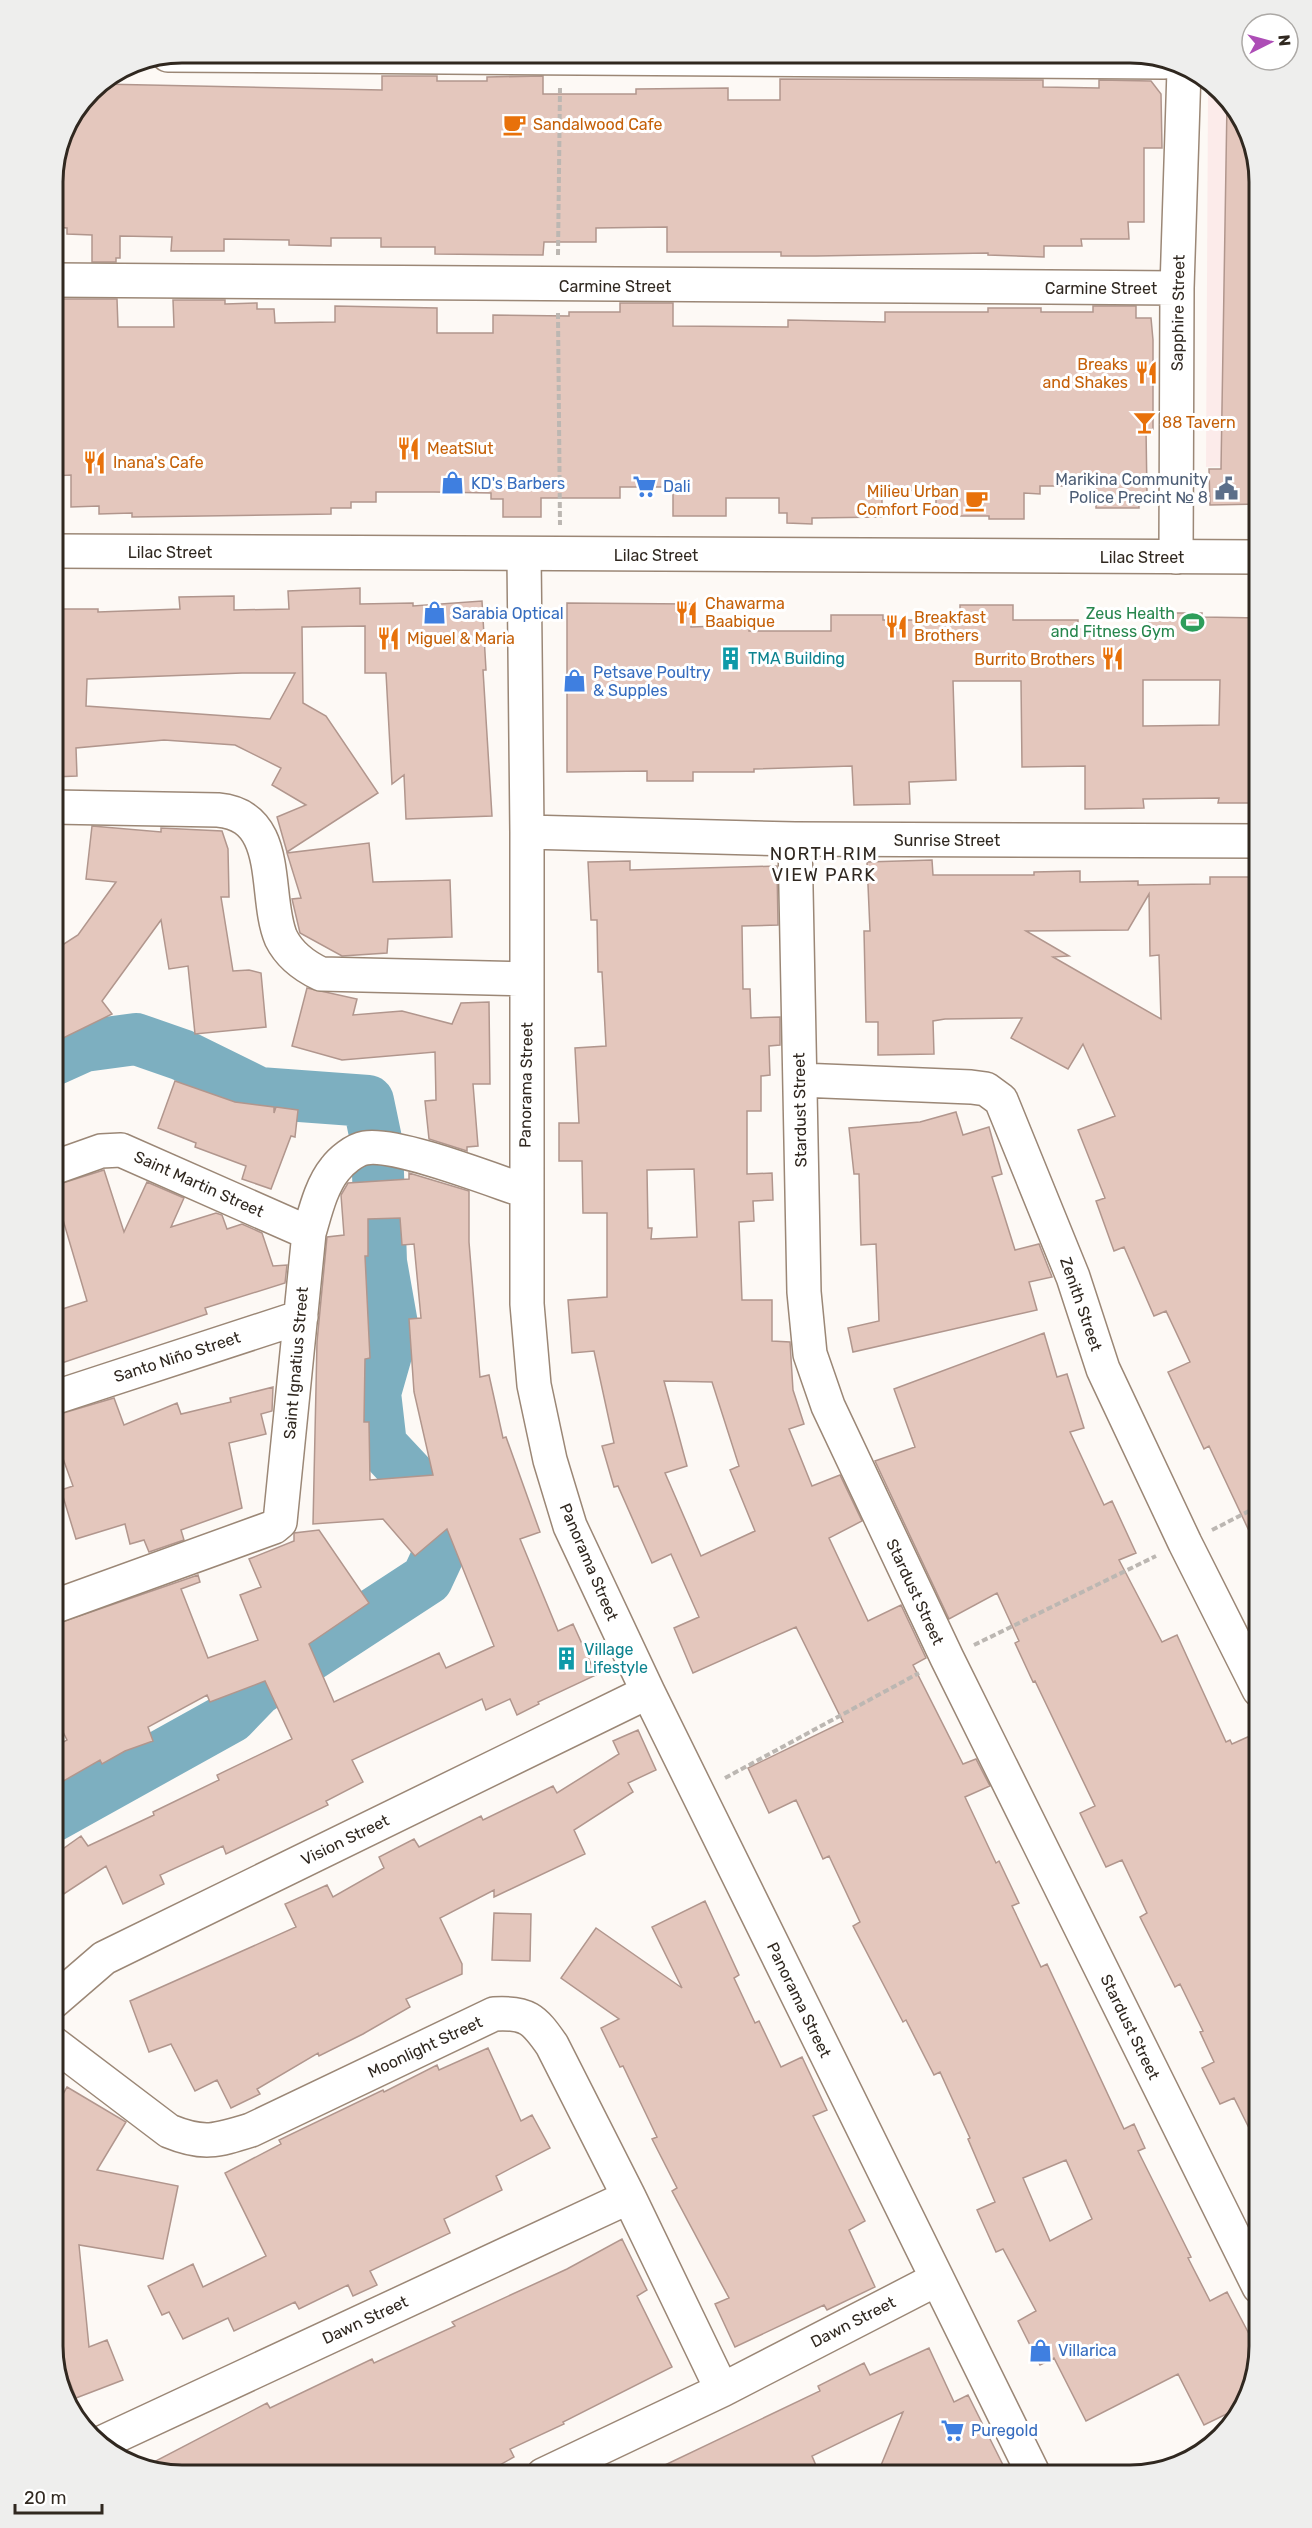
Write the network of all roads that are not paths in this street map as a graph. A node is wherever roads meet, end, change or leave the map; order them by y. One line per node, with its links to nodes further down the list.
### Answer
1 (1184, 75): 3 (street, Sapphire Street)
2 (63, 280): 3 (street, Carmine Street)
3 (1178, 288): 6 (street, Sapphire Street)
4 (63, 551): 5 (street, Lilac Street)
5 (524, 555): 6 (street, Lilac Street); 9 (street, Panorama Street)
6 (1176, 557): 7 (street, Lilac Street)
7 (1249, 557)
8 (63, 807): 12 (street)
9 (527, 832): 10 (street, Sunrise Street); 12 (street, Panorama Street)
10 (795, 839): 11 (street, Sunrise Street); 13 (street, Stardust Street)
11 (1249, 841)
12 (528, 979): 15 (street, Panorama Street)
13 (800, 1080): 20 (street, Zenith Street); 25 (street, Stardust Street)
14 (63, 1164): 16 (street, Saint Martin Street)
15 (525, 1191): 16 (street, Saint Ignatius Street); 21 (street, Panorama Street)
16 (309, 1233): 17 (street, Saint Ignatius Street)
17 (301, 1317): 18 (street, Santo Niño Street); 19 (street, Saint Ignatius Street)
18 (63, 1395)
19 (63, 1603)
20 (1249, 1668)
21 (648, 1692): 22 (street, Vision Street); 26 (street, Panorama Street)
22 (63, 1993)
23 (63, 2051): 24 (street, Moonlight Street)
24 (629, 2196): 27 (street, Moonlight Street); 28 (street, Dawn Street)
25 (1249, 2265)
26 (937, 2279): 27 (street, Dawn Street); 30 (street, Panorama Street)
27 (722, 2390): 29 (street, Dawn Street)
28 (108, 2440)
29 (564, 2465)
30 (1029, 2465)

